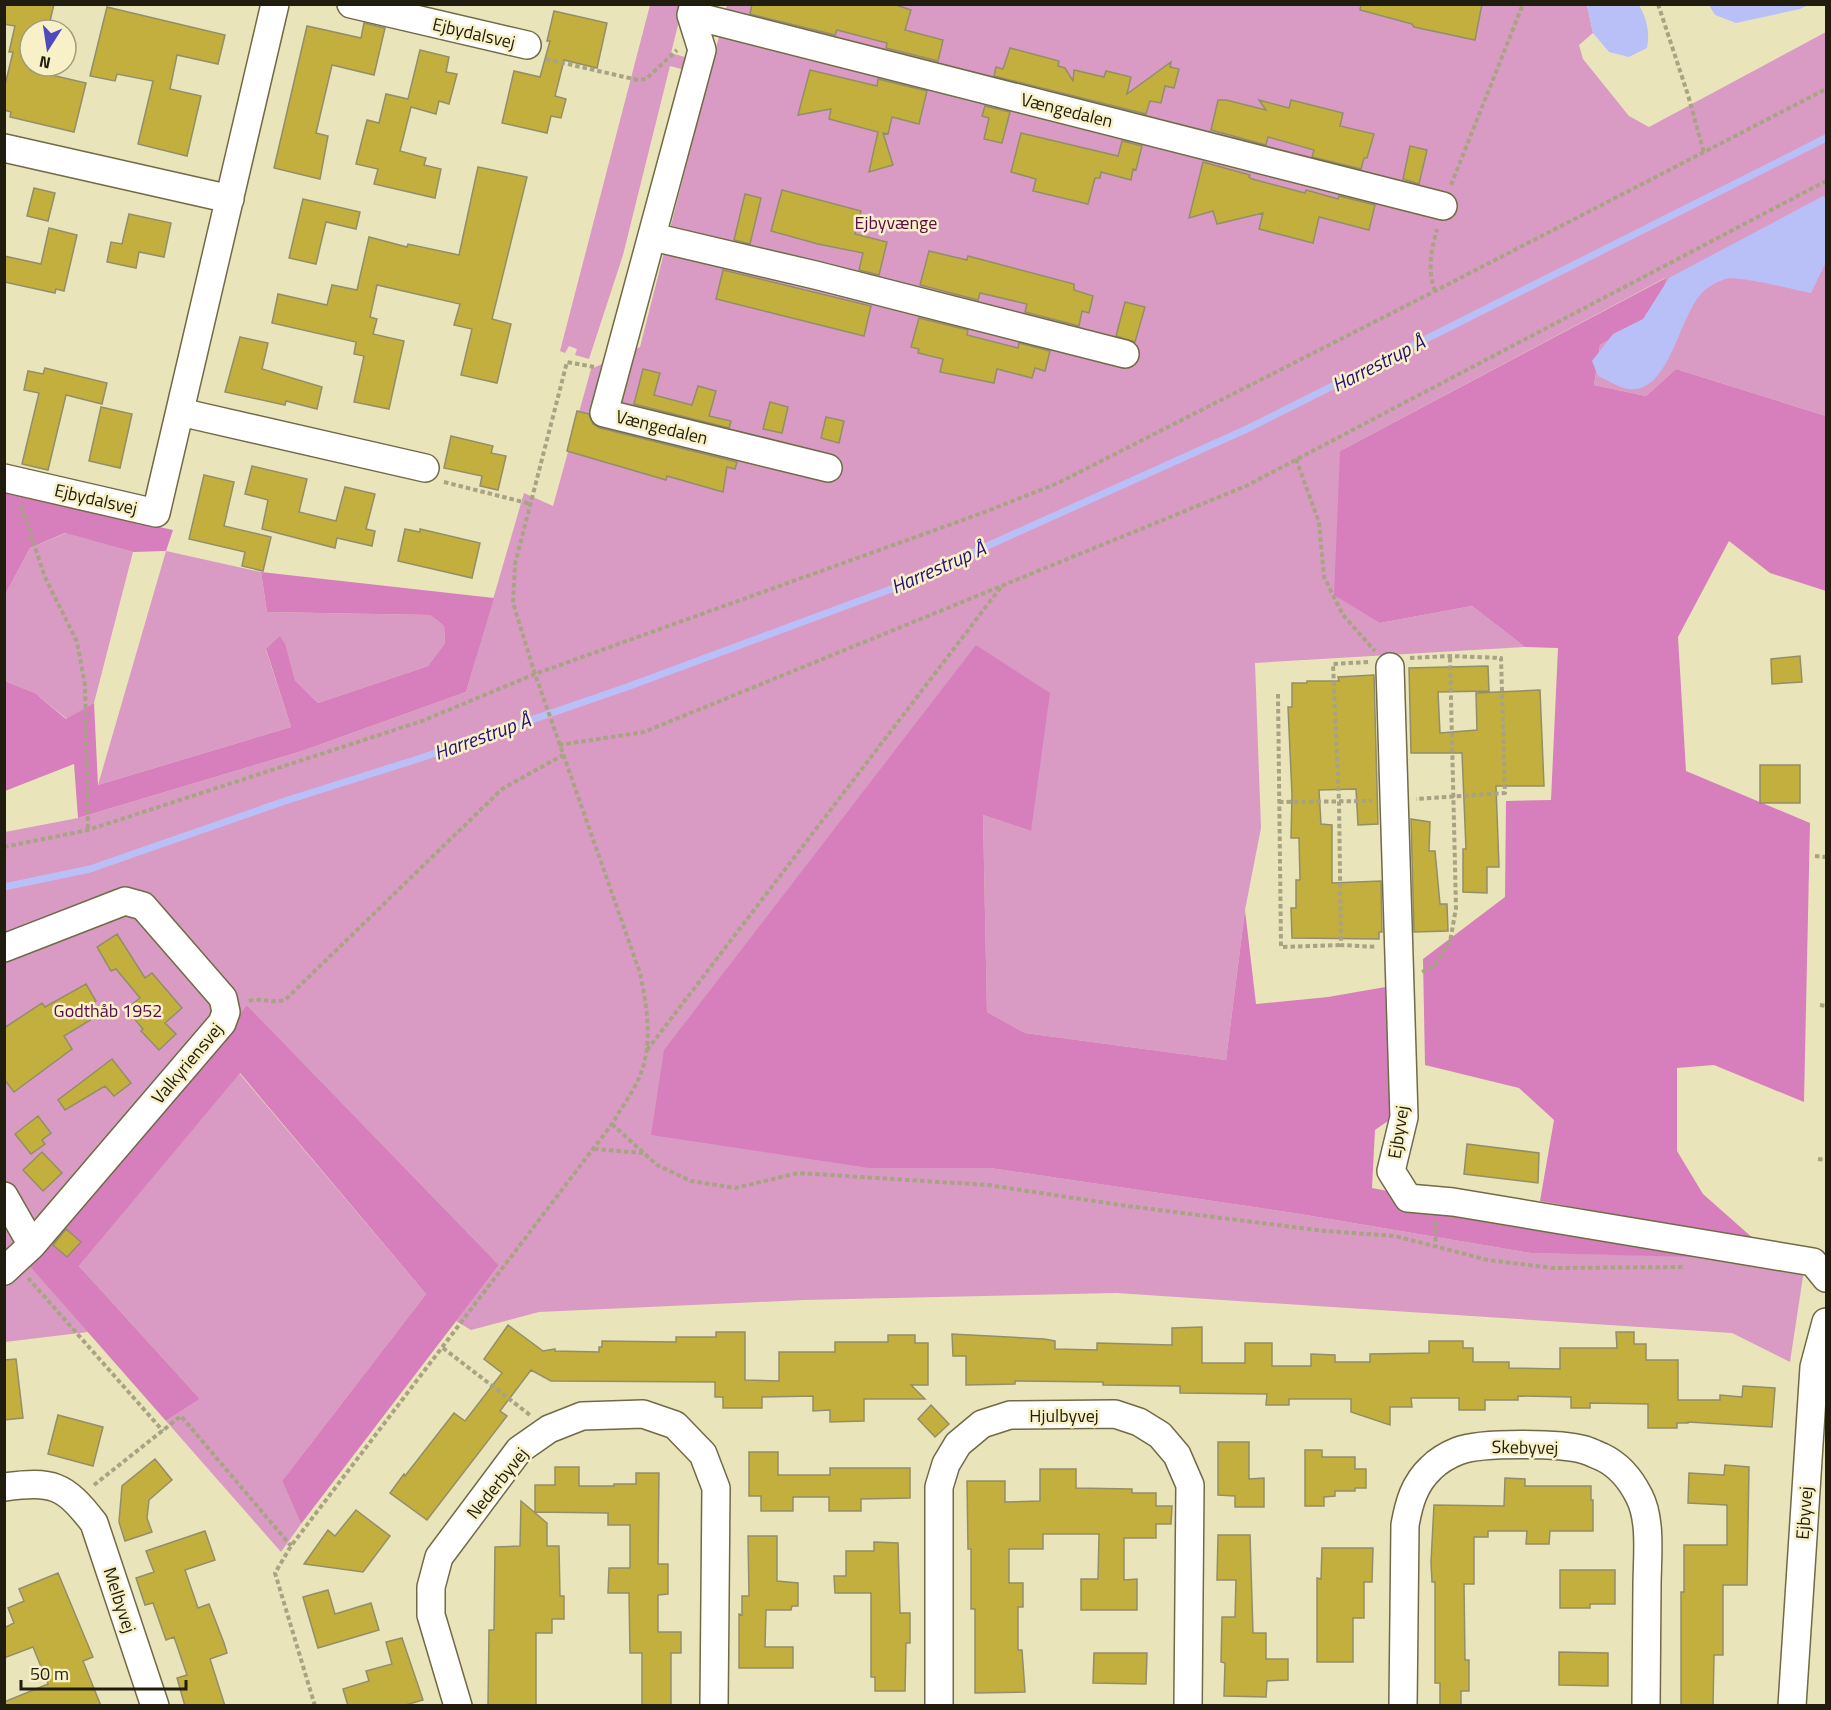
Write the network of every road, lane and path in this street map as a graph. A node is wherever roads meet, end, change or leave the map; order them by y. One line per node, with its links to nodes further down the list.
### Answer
1 (275, 4): 11 (street, Ejbydalsvej)
2 (351, 4): 6 (street, Ejbydalsvej)
3 (1522, 4): 12 (path)
4 (1658, 4): 9 (path)
5 (695, 19): 6 (path); 12 (street, Vængedalen); 13 (street, Vængedalen)
6 (527, 45)
7 (1827, 89): 9 (path)
8 (4, 148): 11 (street)
9 (1704, 153): 14 (path)
10 (1827, 181): 18 (path)
11 (230, 199): 17 (street, Ejbydalsvej)
12 (1443, 206): 14 (path)
13 (653, 237): 15 (street); 16 (street, Vængedalen)
14 (1435, 291): 26 (path)
15 (1125, 354)
16 (615, 371): 20 (street, Vængedalen); 22 (path)
17 (180, 412): 19 (street); 21 (street, Ejbydalsvej)
18 (1296, 459): 23 (path); 25 (path)
19 (425, 468): 22 (path)
20 (828, 468)
21 (8, 479): 34 (path)
22 (531, 504): 26 (path)
23 (1002, 585): 28 (path); 45 (path)
24 (1450, 656): 25 (path); 30 (path); 30 (path)
25 (1387, 664): 31 (street, Ejbyvej); 33 (path)
26 (535, 674): 28 (path); 34 (path)
27 (1278, 694): 32 (path)
28 (559, 745): 29 (path)
29 (563, 755): 44 (path); 45 (path)
30 (1452, 797): 31 (path); 41 (path)
31 (1394, 801): 33 (path); 39 (street, Ejbyvej)
32 (1279, 802): 33 (path); 38 (path)
33 (1339, 802): 38 (path)
34 (88, 830): 35 (path)
35 (4, 847)
36 (1815, 856): 37 (path)
37 (1827, 857)
38 (1341, 945): 39 (path)
39 (1399, 947): 41 (street, Ejbyvej)
40 (4, 948): 44 (street, Valkyriensvej)
41 (1400, 982): 54 (street, Ejbyvej)
42 (1820, 1005): 43 (path)
43 (1827, 1006)
44 (226, 1008): 52 (street, Valkyriensvej)
45 (646, 1051): 46 (path)
46 (612, 1124): 47 (path); 48 (path)
47 (593, 1149): 48 (path); 56 (path)
48 (644, 1153): 53 (path)
49 (1818, 1160): 50 (path)
50 (1827, 1160)
51 (4, 1196): 52 (street)
52 (17, 1259): 58 (path)
53 (1695, 1267)
54 (1827, 1278)
55 (1827, 1322): 70 (street, Ejbyvej)
56 (443, 1348): 57 (path); 61 (path)
57 (549, 1429): 64 (street, Nederbyvej); 65 (street, Nederbyvej)
58 (163, 1431): 60 (path); 61 (path)
59 (4, 1487): 60 (street)
60 (76, 1500): 62 (street, Melbyvej)
61 (291, 1545): 63 (path)
62 (155, 1706)
63 (315, 1706)
64 (458, 1706)
65 (714, 1706)
66 (939, 1706): 67 (street, Hjulbyvej)
67 (1188, 1706)
68 (1403, 1706): 69 (street, Skebyvej)
69 (1646, 1706)
70 (1792, 1706)

